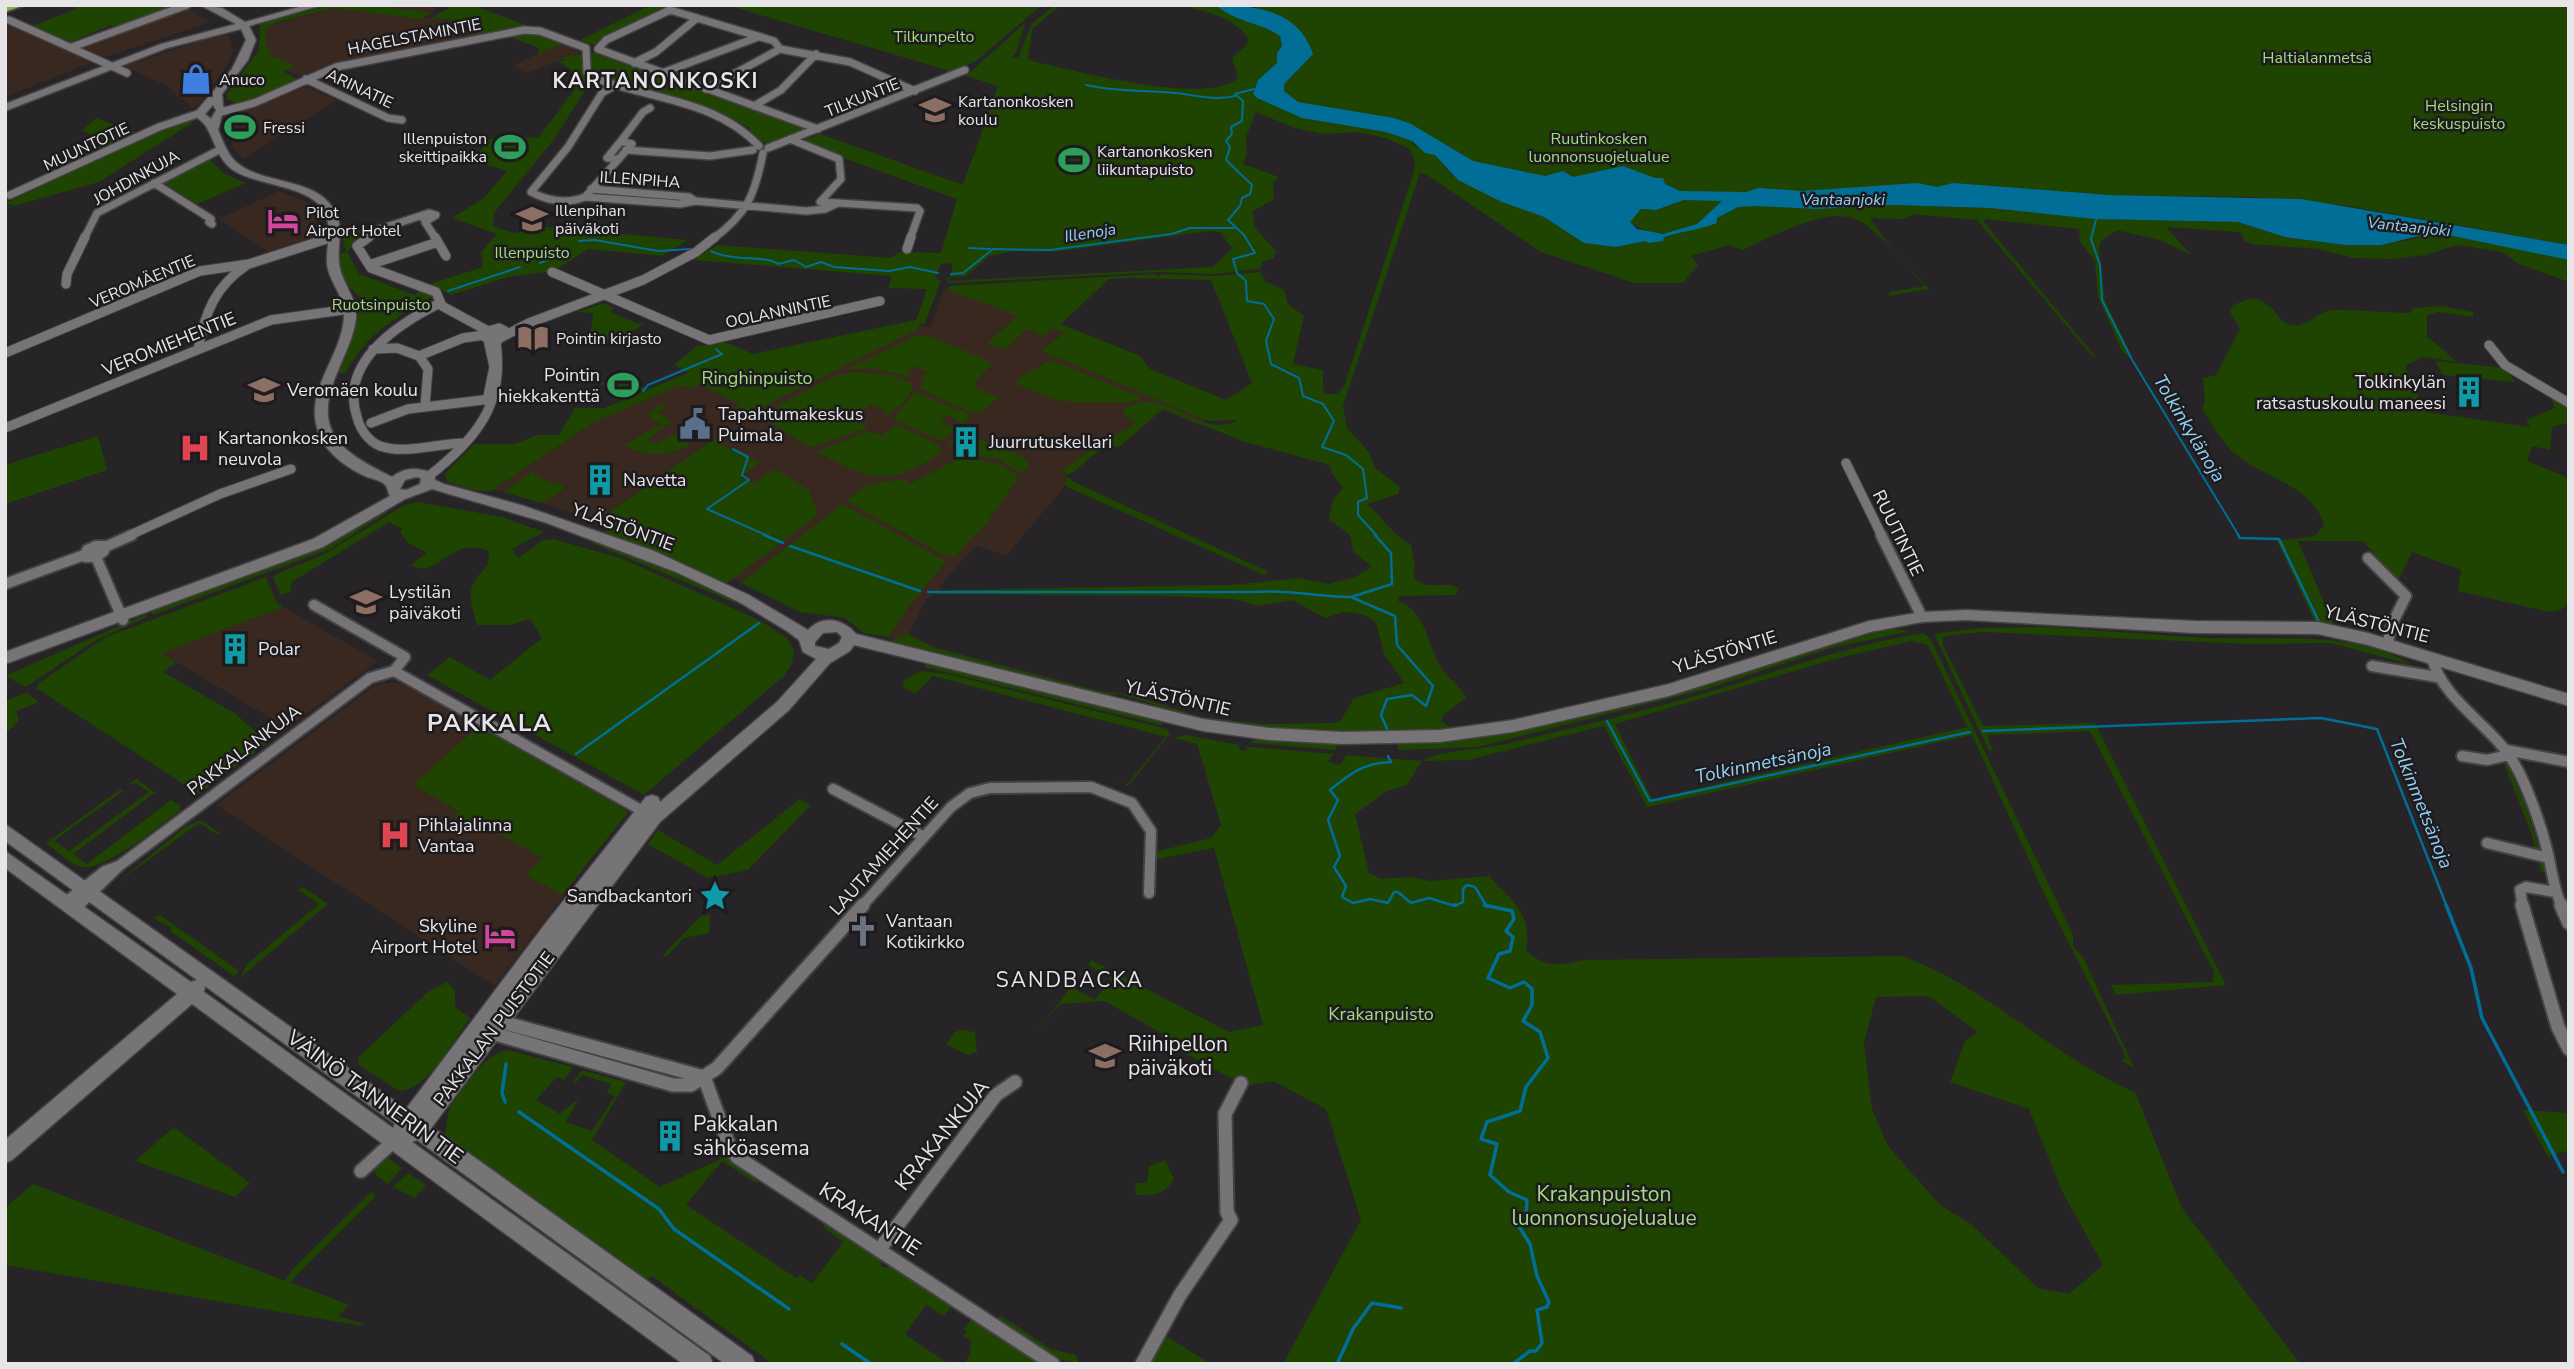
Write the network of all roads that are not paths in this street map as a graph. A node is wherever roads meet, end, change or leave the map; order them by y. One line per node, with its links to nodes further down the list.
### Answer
1 (187, 5): 9 (street)
2 (306, 5): 7 (main road)
3 (318, 5): 7 (main road)
4 (205, 6): 7 (main road)
5 (10, 10): 9 (street)
6 (698, 18): 8 (street); 10 (street); 14 (street)
7 (238, 23): 15 (main road); 26 (main road)
8 (758, 37): 11 (street); 18 (street)
9 (72, 47): 15 (street)
10 (598, 49): 12 (street); 14 (street)
11 (780, 49): 13 (street); 21 (street)
12 (587, 50): 19 (street, HAGELSTAMINTIE); 20 (street)
13 (816, 54): 22 (street); 25 (street)
14 (634, 63): 18 (street)
15 (109, 64): 17 (street); 24 (main road)
16 (965, 70): 22 (street, TILKUNTIE)
17 (127, 73)
18 (662, 73): 21 (street)
19 (306, 79): 26 (street, HAGELSTAMINTIE); 27 (street, ARINATIE)
20 (614, 86): 23 (street); 38 (street, ILLENPIHA)
21 (706, 89): 25 (street)
22 (915, 91): 28 (street, TILKUNTIE)
23 (655, 103): 30 (street); 32 (street)
24 (5, 105)
25 (754, 106): 28 (street)
26 (211, 112): 31 (main road); 37 (street, MUUNTOTIE)
27 (402, 120)
28 (818, 129): 29 (street, TILKUNTIE)
29 (790, 139): 32 (street, TILKUNTIE); 40 (street)
30 (621, 141): 33 (street); 34 (street)
31 (220, 149): 35 (street, JOHDINKUJA); 45 (main road)
32 (761, 149): 33 (street, TILKUNTIE); 42 (street)
33 (626, 150): 34 (street)
34 (619, 159): 36 (street)
35 (153, 183): 44 (street); 52 (street, JOHDINKUJA)
36 (592, 189): 38 (street, ILLENPIHA); 39 (street, ILLENPIHA)
37 (10, 195)
38 (585, 197): 39 (street, ILLENPIHA)
39 (695, 201): 42 (street, ILLENPIHA)
40 (820, 202): 41 (street); 43 (street)
41 (838, 203): 43 (street); 47 (street)
42 (747, 206): 43 (street, ILLENPIHA); 53 (street)
43 (814, 211)
44 (212, 224)
45 (334, 237): 49 (street, VEROMÄENTIE); 56 (main road)
46 (438, 242): 48 (street); 50 (street); 50 (street)
47 (907, 248)
48 (446, 256)
49 (249, 264): 60 (street); 62 (street, VEROMÄENTIE)
50 (369, 265): 55 (street)
51 (552, 272): 53 (street, OOLANNINTIE)
52 (66, 284)
53 (606, 296): 54 (street, OOLANNINTIE); 57 (street)
54 (880, 301)
55 (440, 303): 58 (street); 61 (street)
56 (350, 309): 60 (street, VEROMIEHENTIE); 71 (main road, YLÄSTÖNTIE)
57 (502, 334): 58 (street); 64 (street)
58 (487, 335): 63 (street); 64 (street)
59 (2489, 345): 65 (street)
60 (198, 349): 68 (street, VEROMIEHENTIE)
61 (373, 349): 63 (street); 67 (street)
62 (5, 353)
63 (419, 356): 66 (street)
64 (491, 399): 66 (street); 69 (street)
65 (2569, 403)
66 (425, 406): 67 (street)
67 (367, 425): 69 (street)
68 (5, 428)
69 (462, 443): 73 (street)
70 (1846, 463): 84 (street, RUUTINTIE)
71 (360, 466): 73 (main road, YLÄSTÖNTIE); 74 (main road, YLÄSTÖNTIE)
72 (291, 469): 76 (street)
73 (420, 477): 74 (main road); 74 (main road); 75 (main road, YLÄSTÖNTIE)
74 (401, 491): 75 (main road, YLÄSTÖNTIE); 83 (main road)
75 (460, 495): 82 (main road, YLÄSTÖNTIE)
76 (105, 547): 77 (street); 78 (street)
77 (84, 555): 78 (street); 80 (street)
78 (96, 557): 83 (street)
79 (2368, 558): 88 (street)
80 (5, 584)
81 (314, 605): 94 (street)
82 (767, 612): 85 (main road, YLÄSTÖNTIE); 87 (main road, YLÄSTÖNTIE)
83 (122, 617): 92 (main road)
84 (1922, 617): 88 (main road, YLÄSTÖNTIE); 89 (main road, YLÄSTÖNTIE)
85 (826, 625): 86 (main road); 87 (main road)
86 (850, 638): 89 (main road, YLÄSTÖNTIE); 90 (main road)
87 (808, 645): 90 (main road); 101 (main road, PAKKALAN PUISTOTIE)
88 (2387, 645): 91 (main road, YLÄSTÖNTIE)
89 (893, 650): 90 (main road, YLÄSTÖNTIE)
90 (834, 653): 101 (main road, PAKKALAN PUISTOTIE)
91 (2432, 658): 95 (street); 96 (main road, YLÄSTÖNTIE)
92 (6, 666)
93 (2372, 666): 95 (street)
94 (394, 671): 101 (street); 107 (street, PAKKALANKUJA)
95 (2437, 677): 97 (street)
96 (2569, 700)
97 (2508, 753): 98 (street); 99 (street); 106 (street)
98 (2462, 756)
99 (2569, 762)
100 (833, 789): 103 (street)
101 (649, 814): 114 (main road, PAKKALAN PUISTOTIE)
102 (5, 831): 107 (main road, VÄINÖ TANNERIN TIE)
103 (924, 837): 109 (street, LAUTAMIEHENTIE); 116 (street, LAUTAMIEHENTIE)
104 (2487, 843): 106 (street)
105 (5, 858): 110 (main road, VÄINÖ TANNERIN TIE)
106 (2549, 858): 108 (street)
107 (88, 890): 110 (street, PAKKALANKUJA); 112 (main road, VÄINÖ TANNERIN TIE)
108 (2555, 892): 111 (street); 115 (street)
109 (1149, 893)
110 (71, 904): 113 (main road, VÄINÖ TANNERIN TIE)
111 (2569, 923)
112 (212, 979): 113 (main road); 119 (main road, VÄINÖ TANNERIN TIE)
113 (194, 995): 120 (main road, VÄINÖ TANNERIN TIE); 121 (main road)
114 (490, 1026): 116 (street, LAUTAMIEHENTIE); 119 (main road, PAKKALAN PUISTOTIE)
115 (2569, 1049)
116 (704, 1077): 123 (street, KRAKANTIE)
117 (1014, 1082): 123 (street, KRAKANKUJA)
118 (1241, 1083): 127 (street)
119 (414, 1125): 120 (main road, PAKKALAN PUISTOTIE); 124 (main road, VÄINÖ TANNERIN TIE)
120 (395, 1140): 122 (street); 125 (main road, VÄINÖ TANNERIN TIE)
121 (5, 1153)
122 (361, 1171)
123 (879, 1250): 126 (street, KRAKANTIE)
124 (730, 1361)
125 (702, 1364)
126 (1053, 1364)
127 (1142, 1364)

